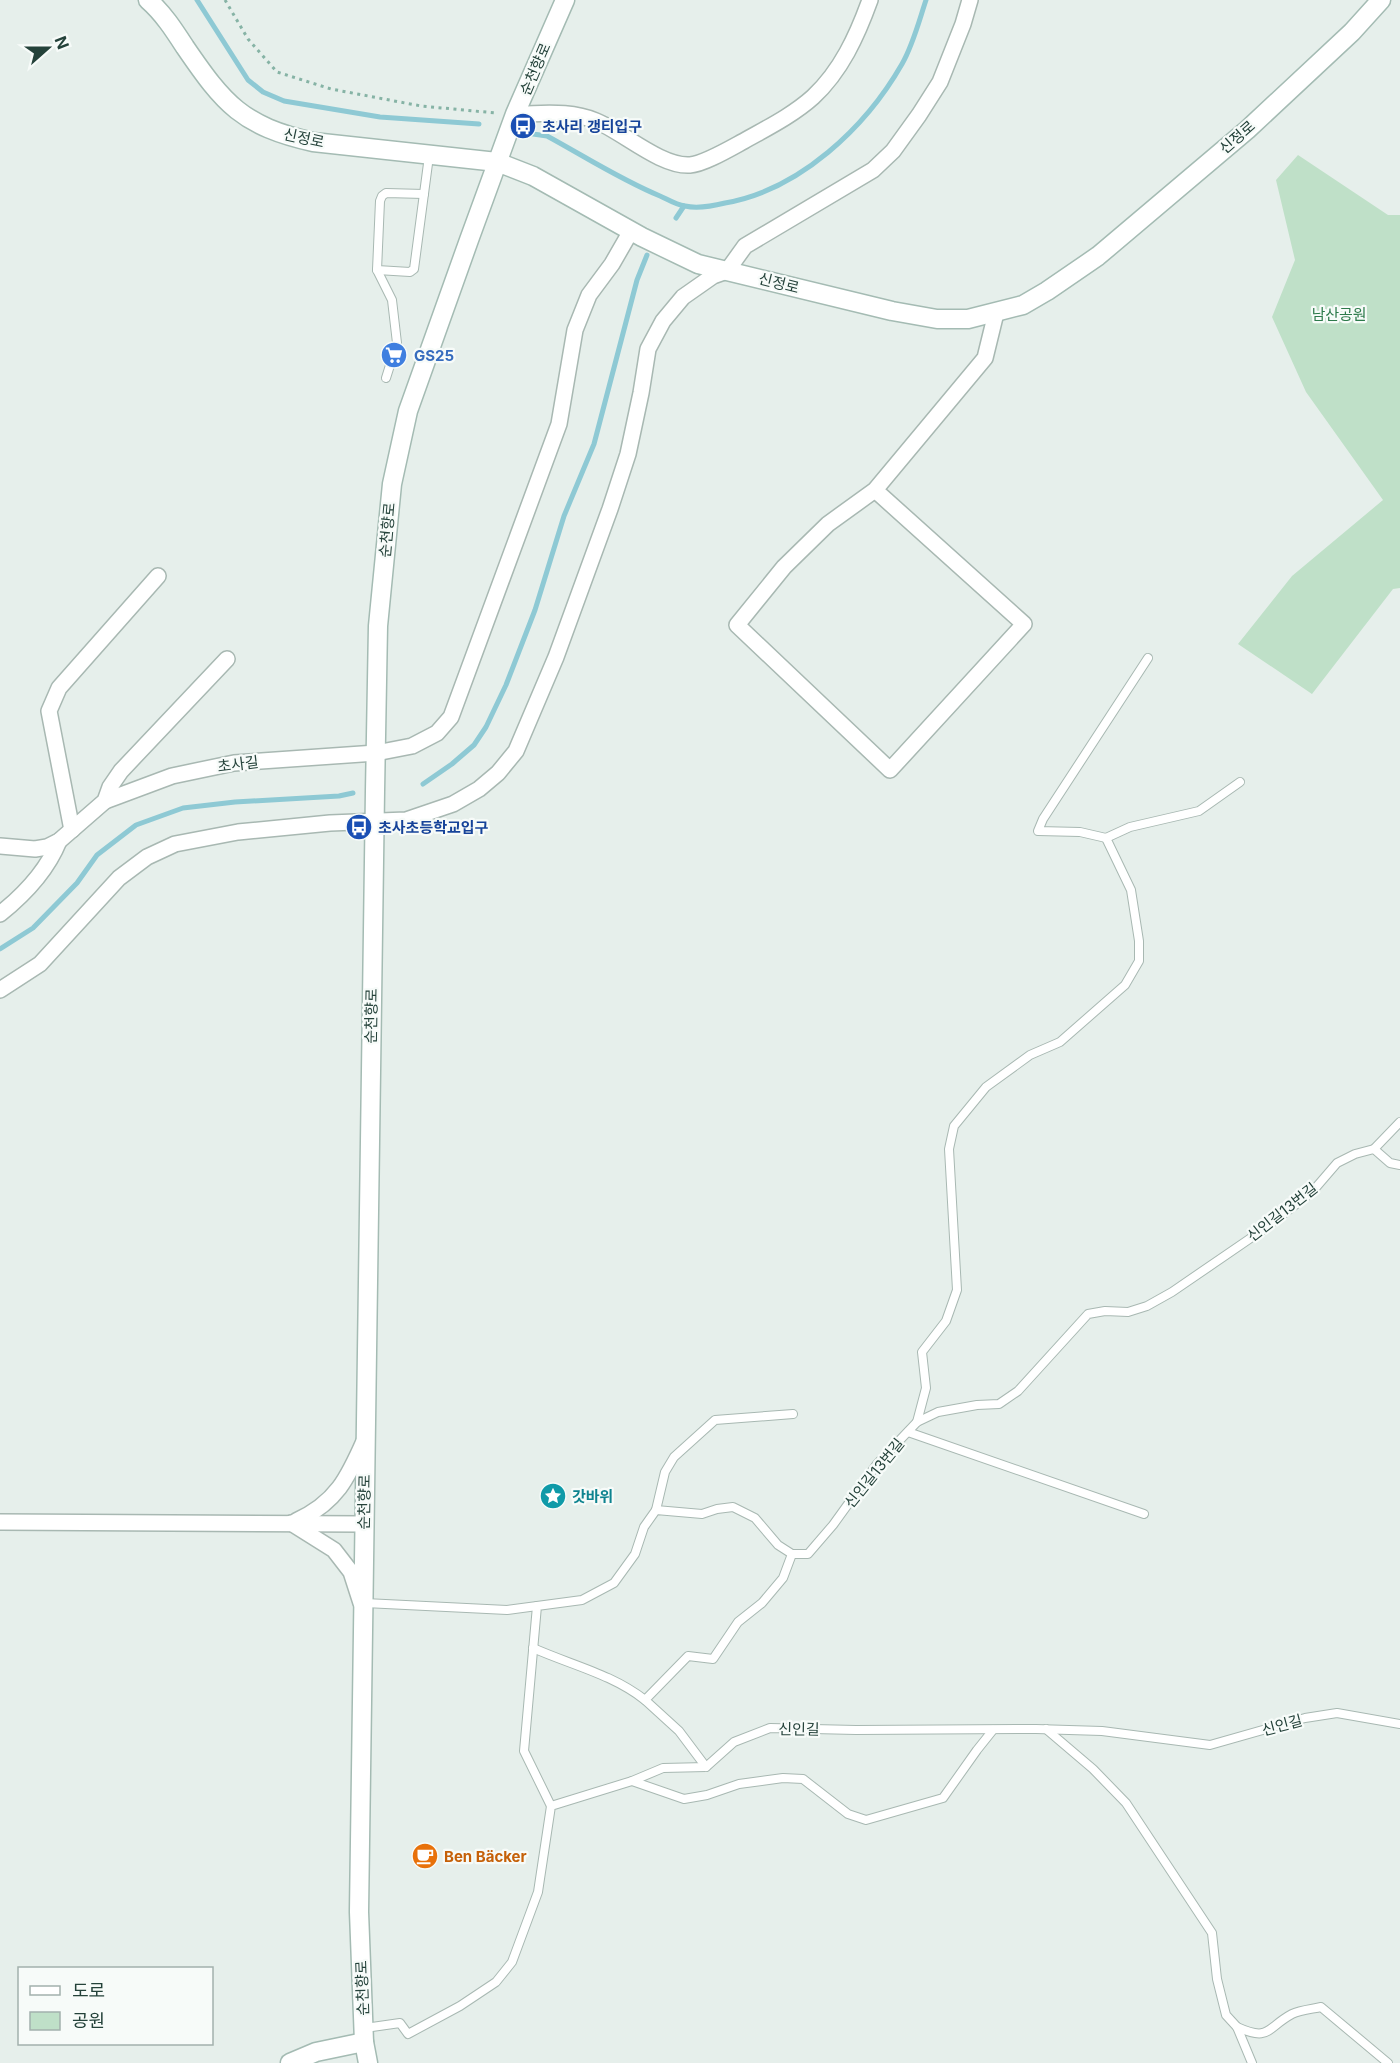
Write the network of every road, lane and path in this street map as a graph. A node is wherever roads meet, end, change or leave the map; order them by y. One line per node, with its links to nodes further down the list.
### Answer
1 (148, 0): 8 (main road, 신정로)
2 (225, 0): 7 (path)
3 (565, 0): 7 (main road, 순천향로)
4 (870, 0): 7 (street)
5 (970, 0): 13 (street)
6 (1381, 0): 14 (main road, 신정로)
7 (515, 114): 9 (main road, 순천향로)
8 (429, 154): 9 (main road, 신정로); 10 (lane)
9 (497, 162): 11 (main road, 신정로); 20 (main road, 순천향로)
10 (424, 194): 12 (lane); 12 (lane)
11 (631, 231): 13 (main road, 신정로); 20 (street, 초사길)
12 (377, 270): 15 (lane)
13 (727, 271): 14 (main road, 신정로); 23 (street)
14 (996, 313): 16 (street)
15 (386, 378)
16 (875, 490): 16 (street)
17 (158, 576): 24 (street)
18 (1148, 658): 25 (lane)
19 (227, 660): 22 (street)
20 (376, 753): 22 (street, 초사길); 23 (main road, 순천향로)
21 (1239, 782): 25 (lane)
22 (105, 801): 24 (street)
23 (374, 822): 29 (street); 36 (main road, 순천향로)
24 (72, 830): 26 (street)
25 (1106, 838): 34 (lane)
26 (58, 841): 27 (street); 28 (street)
27 (0, 846)
28 (0, 914)
29 (0, 990)
30 (1400, 1122): 31 (lane)
31 (1374, 1149): 32 (lane); 34 (lane, 신인길13번길)
32 (1400, 1166)
33 (793, 1414): 37 (lane)
34 (917, 1422): 35 (lane, 신인길13번길)
35 (908, 1431): 38 (lane); 42 (lane, 신인길13번길)
36 (365, 1439): 40 (street); 41 (main road, 순천향로)
37 (656, 1510): 42 (lane); 44 (lane)
38 (1144, 1514)
39 (0, 1522): 40 (street)
40 (291, 1523): 41 (street); 43 (street)
41 (364, 1524): 43 (main road, 순천향로)
42 (792, 1554): 46 (lane)
43 (363, 1606): 44 (lane); 54 (main road, 순천향로)
44 (537, 1606): 45 (lane)
45 (533, 1648): 46 (lane); 52 (lane)
46 (645, 1700): 50 (lane)
47 (1400, 1724): 48 (lane, 신인길)
48 (1046, 1729): 49 (lane, 신인길); 53 (lane)
49 (993, 1730): 50 (lane, 신인길); 51 (lane)
50 (706, 1767): 51 (lane)
51 (632, 1781): 52 (lane)
52 (551, 1806): 54 (lane)
53 (1237, 2027): 58 (lane); 59 (lane)
54 (364, 2035): 55 (main road); 56 (main road); 57 (main road, 순천향로)
55 (290, 2063)
56 (329, 2063)
57 (368, 2063)
58 (1252, 2063)
59 (1388, 2063)

